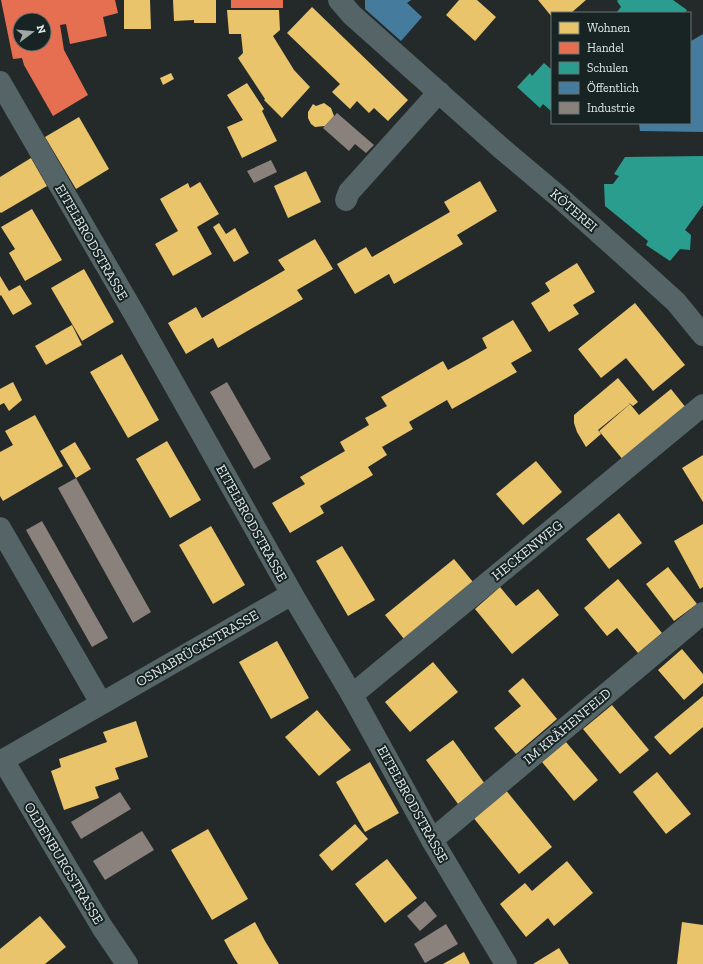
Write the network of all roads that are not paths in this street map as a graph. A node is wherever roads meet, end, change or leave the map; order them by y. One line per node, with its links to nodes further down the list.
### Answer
1 (339, 0): 3 (street, KÖTEREI)
2 (0, 82): 8 (street, EITELBRODSTRASSE)
3 (439, 92): 4 (street); 5 (street, KÖTEREI)
4 (346, 200)
5 (703, 335)
6 (703, 405): 10 (street, HECKENWEG)
7 (0, 528): 11 (street)
8 (292, 594): 10 (street, EITELBRODSTRASSE); 11 (street, OSNABRÜCKSTRASSE)
9 (703, 613): 13 (street, IM KRÄHENFELD)
10 (352, 694): 13 (street, EITELBRODSTRASSE)
11 (101, 703): 12 (street, OSNABRÜCKSTRASSE)
12 (2, 761): 14 (street, OLDENBURGSTRASSE)
13 (432, 840): 15 (street, EITELBRODSTRASSE)
14 (127, 964)
15 (506, 964)

